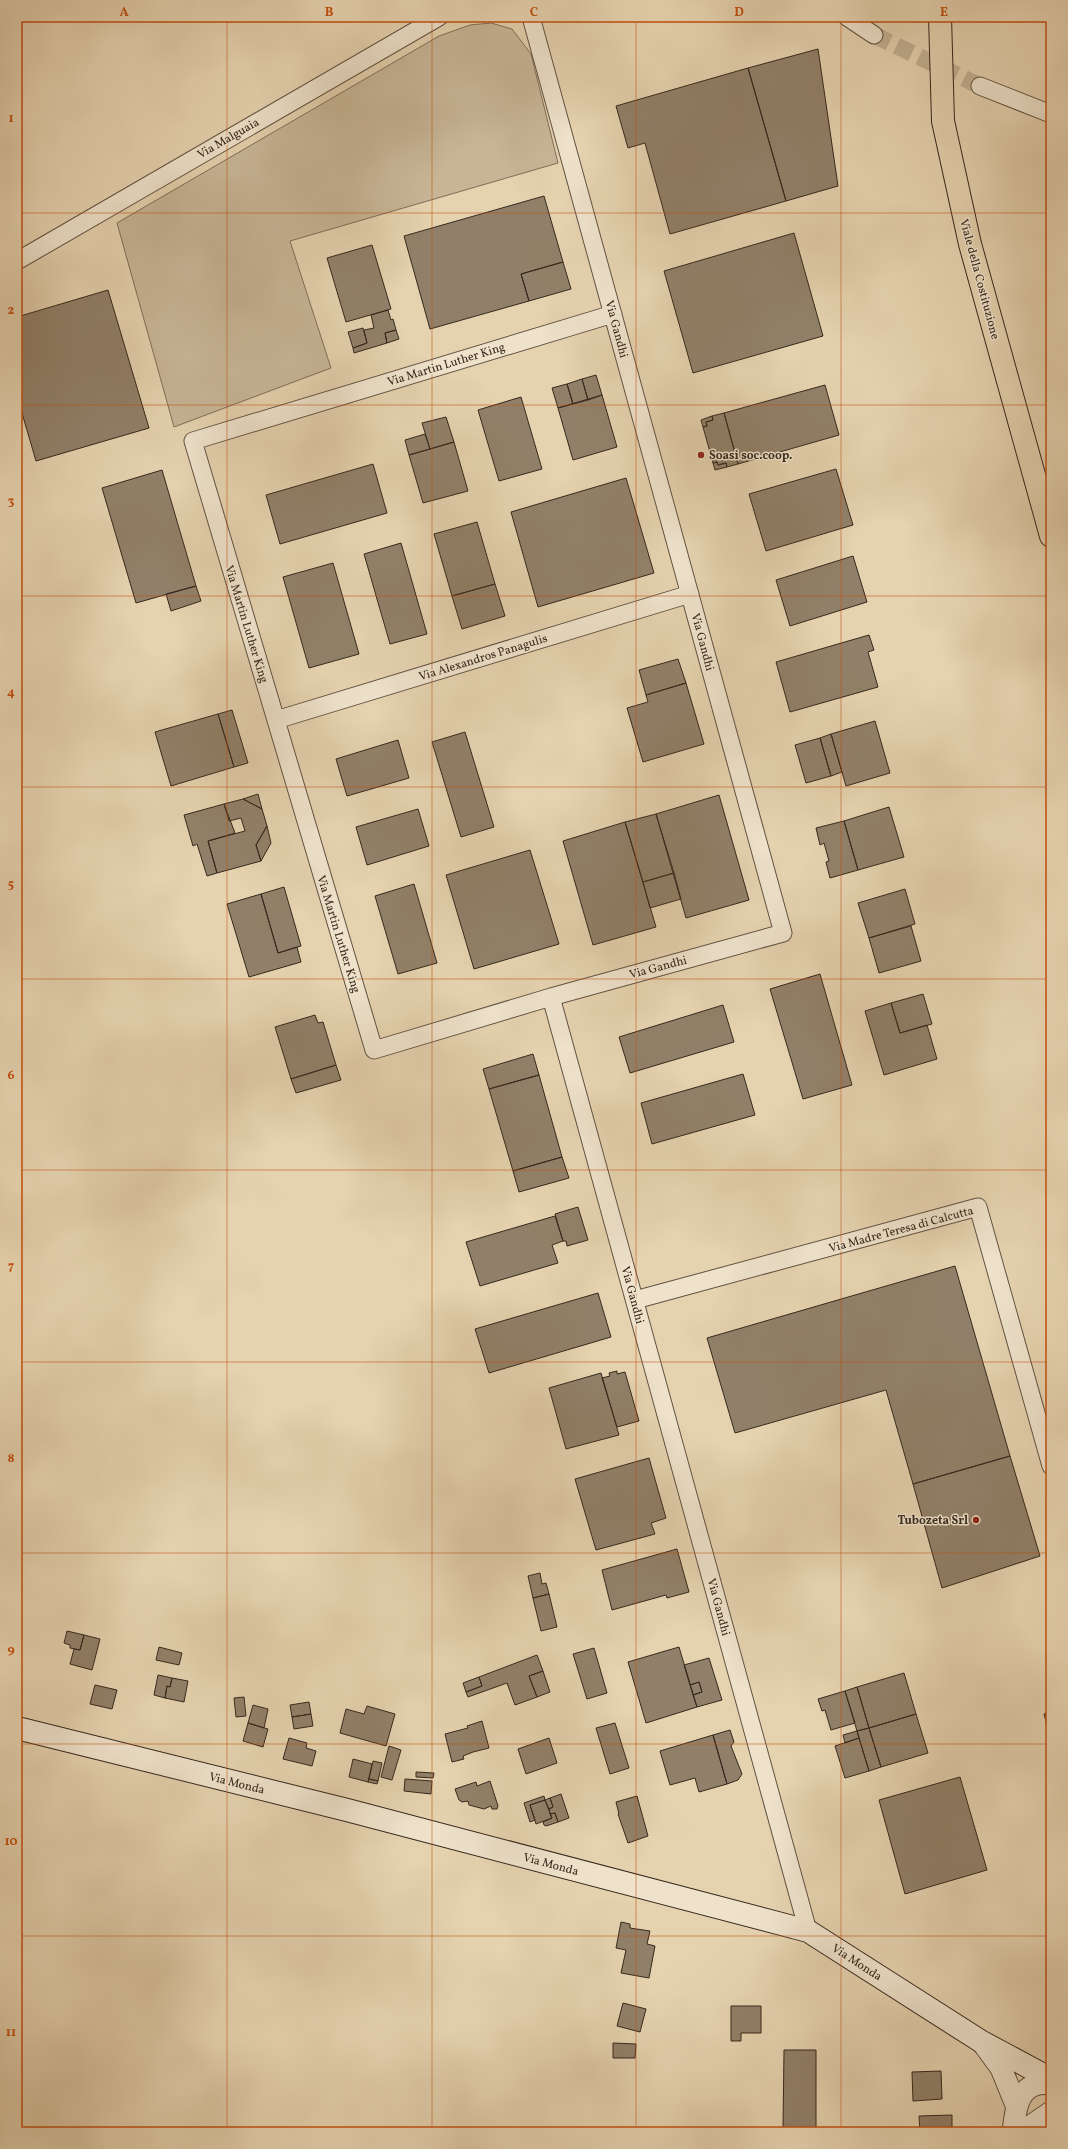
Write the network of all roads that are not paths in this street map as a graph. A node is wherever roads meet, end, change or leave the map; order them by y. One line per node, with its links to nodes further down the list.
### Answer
1 (439, 17): 8 (street, Via Malguaia)
2 (531, 17): 9 (street, Via Gandhi)
3 (847, 17): 5 (street)
4 (940, 17): 10 (main road, Viale della Costituzione)
5 (874, 35)
6 (980, 86): 7 (street)
7 (1051, 114)
8 (17, 261)
9 (613, 314): 11 (street, Via Gandhi); 12 (street, Via Martin Luther King)
10 (1051, 536)
11 (690, 594): 12 (street, Via Alexandros Panagulis); 13 (street, Via Gandhi)
12 (276, 720): 13 (street, Via Martin Luther King)
13 (551, 997): 14 (street, Via Gandhi)
14 (635, 1300): 15 (street, Via Madre Teresa di Calcutta); 17 (street, Via Gandhi)
15 (1051, 1466)
16 (17, 1728): 17 (main road, Via Monda)
17 (808, 1931): 18 (main road, Via Monda)
18 (982, 2042): 19 (main road, Via Monda); 21 (street)
19 (1051, 2079)
20 (1051, 2083): 21 (street)
21 (1016, 2105): 23 (street)
22 (1051, 2112): 24 (street)
23 (1013, 2132)
24 (1022, 2132)

